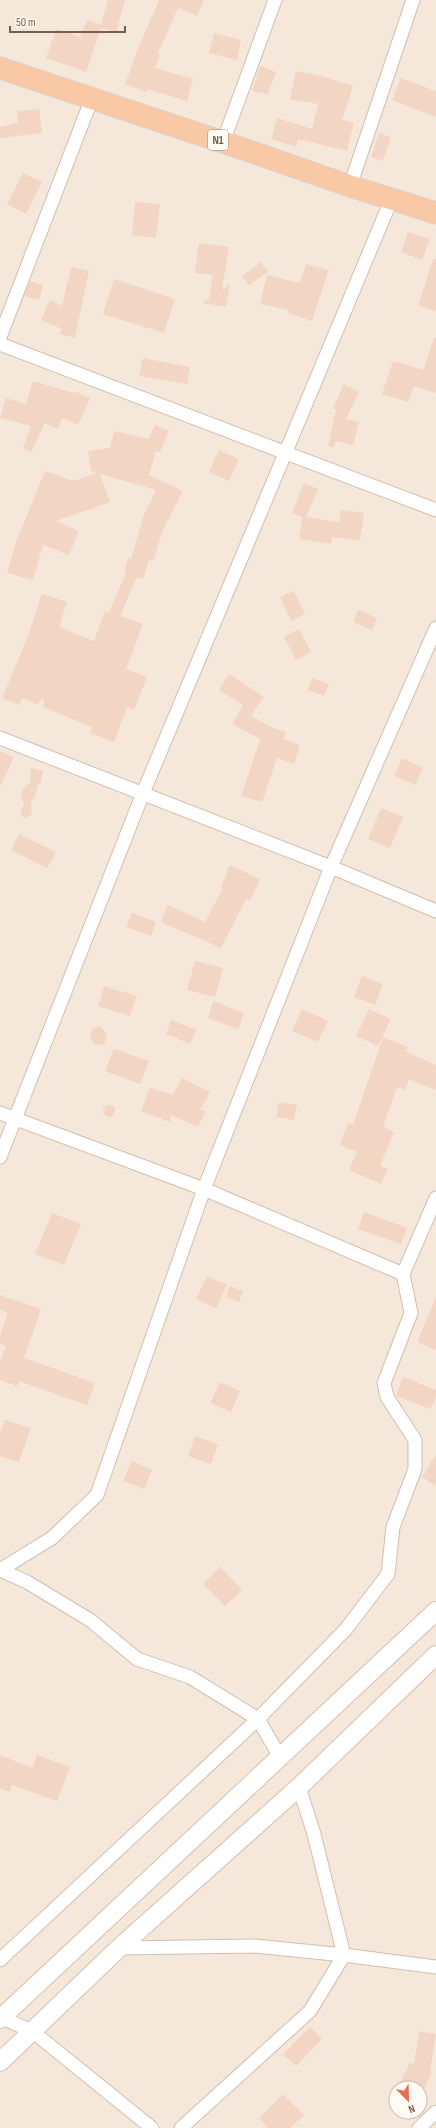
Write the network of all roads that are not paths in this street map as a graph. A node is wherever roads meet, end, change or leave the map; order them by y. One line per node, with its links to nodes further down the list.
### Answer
1 (275, 0): 5 (street)
2 (412, 0): 6 (street)
3 (0, 68): 4 (highway, N1)
4 (92, 98): 5 (highway, N1); 9 (street)
5 (223, 142): 6 (highway, N1)
6 (350, 186): 7 (highway, N1)
7 (392, 198): 8 (highway, N1); 11 (street)
8 (436, 213)
9 (0, 338)
10 (0, 344): 11 (street)
11 (284, 453): 12 (street); 15 (street)
12 (436, 510)
13 (436, 628): 16 (street)
14 (0, 738): 15 (street)
15 (143, 792): 16 (street); 19 (street)
16 (331, 867): 17 (street); 21 (street)
17 (436, 911)
18 (0, 1113): 19 (street)
19 (14, 1119): 20 (street); 21 (street)
20 (0, 1157)
21 (204, 1189): 23 (street); 24 (street)
22 (436, 1198): 23 (street)
23 (403, 1274): 27 (street)
24 (0, 1570): 27 (street)
25 (436, 1611): 28 (main road)
26 (436, 1655): 29 (main road)
27 (258, 1719): 28 (street); 32 (street)
28 (280, 1757): 34 (main road)
29 (299, 1787): 30 (main road); 31 (street)
30 (119, 1948): 31 (street); 35 (main road)
31 (344, 1955): 33 (street); 39 (street)
32 (0, 1960)
33 (436, 1967)
34 (0, 2018): 35 (street)
35 (32, 2031): 36 (main road); 38 (street)
36 (0, 2062)
37 (436, 2112): 40 (street)
38 (152, 2128)
39 (181, 2128)
40 (419, 2128)

